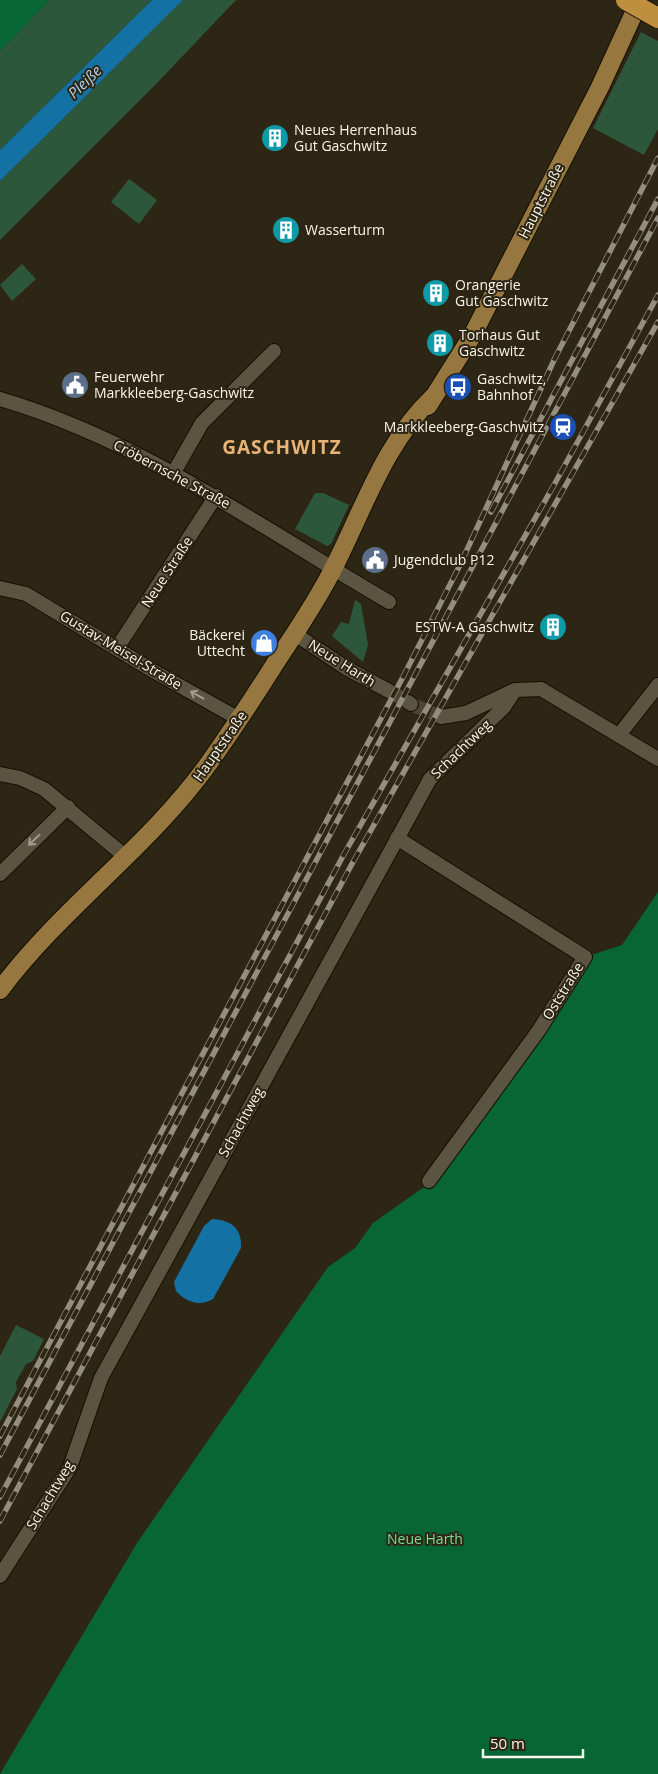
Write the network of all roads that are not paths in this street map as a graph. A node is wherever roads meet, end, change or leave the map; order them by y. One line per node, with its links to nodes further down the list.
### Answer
1 (626, 0): 3 (highway, bridge)
2 (640, 0): 8 (main road, Hauptstraße)
3 (658, 18)
4 (274, 351): 6 (street)
5 (0, 399): 6 (street, Cröbernsche Straße)
6 (174, 472): 7 (street, Cröbernsche Straße)
7 (216, 496): 8 (street, Cröbernsche Straße); 12 (street, Neue Straße)
8 (333, 570): 10 (street, Cröbernsche Straße); 11 (main road, Hauptstraße)
9 (0, 588): 12 (street, Gustav-Meisel-Straße)
10 (388, 602)
11 (295, 634): 15 (street, Neue Harth); 17 (main road, Hauptstraße)
12 (117, 648): 17 (street, Gustav-Meisel-Straße, one-way to 12)
13 (658, 685): 18 (street)
14 (515, 690): 16 (street); 18 (street); 22 (street, Schachtweg)
15 (389, 691)
16 (441, 717)
17 (239, 719): 23 (main road, Hauptstraße)
18 (619, 735): 19 (street)
19 (658, 759)
20 (0, 774): 21 (street)
21 (68, 807): 23 (street); 24 (street, one-way to 24)
22 (397, 838): 26 (street, Oststraße); 27 (street, Schachtweg)
23 (126, 858): 25 (main road, Hauptstraße)
24 (0, 874)
25 (0, 990)
26 (429, 1181)
27 (0, 1576)

